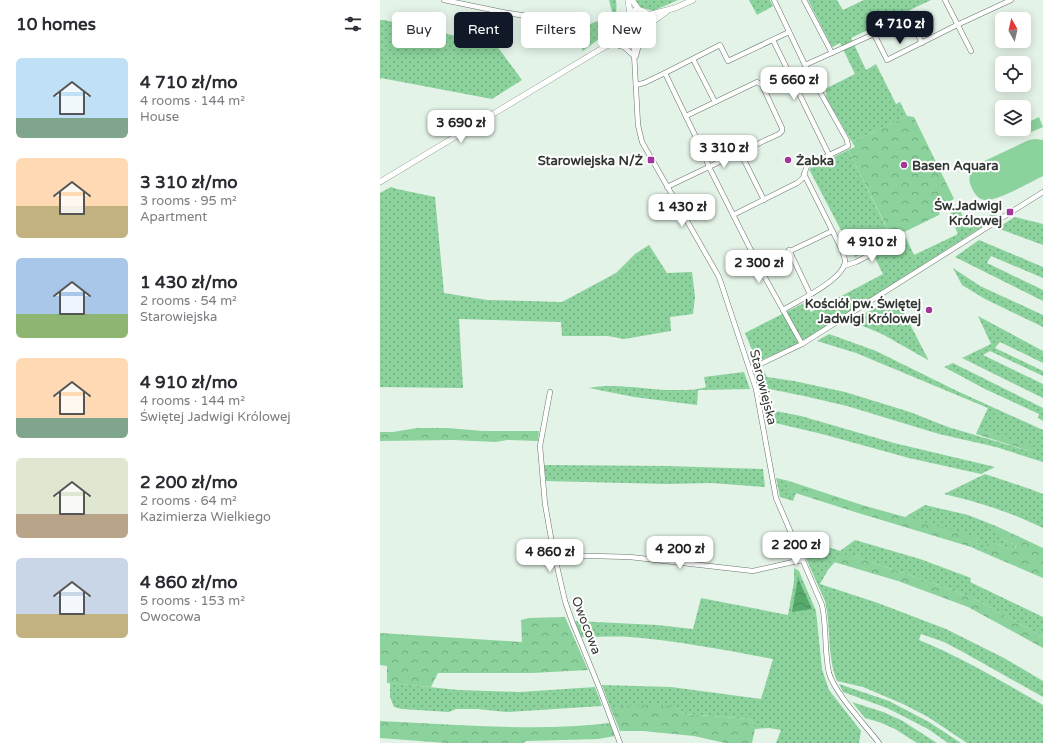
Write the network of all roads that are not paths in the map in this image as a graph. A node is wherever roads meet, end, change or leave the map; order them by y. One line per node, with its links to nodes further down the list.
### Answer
1 (444, 0): 15 (street)
2 (628, 0): 11 (street)
3 (632, 0): 10 (street)
4 (693, 0): 9 (street)
5 (774, 0): 19 (street)
6 (804, 0): 27 (street)
7 (945, 0): 18 (street)
8 (1011, 0): 18 (street)
9 (670, 9): 14 (street); 17 (street)
10 (639, 10): 12 (street); 13 (street)
11 (630, 12)
12 (633, 12)
13 (644, 12)
14 (656, 12)
15 (521, 15)
16 (908, 15): 21 (street)
17 (656, 19)
18 (957, 25): 21 (street); 26 (street)
19 (790, 32): 20 (street); 30 (street)
20 (773, 40): 29 (street); 36 (street)
21 (922, 43): 27 (street)
22 (603, 48): 39 (street)
23 (626, 48): 28 (street)
24 (634, 48): 28 (street, Starowiejska)
25 (638, 48): 28 (street)
26 (971, 51)
27 (832, 53): 30 (street)
28 (635, 59): 32 (street, Starowiejska)
29 (693, 59): 31 (street); 33 (street)
30 (805, 65): 36 (street)
31 (665, 73): 32 (street); 34 (street)
32 (636, 85): 40 (street, Starowiejska)
33 (715, 102): 34 (street); 35 (street)
34 (686, 116): 37 (street)
35 (740, 152): 37 (street); 42 (street)
36 (829, 155): 38 (street)
37 (709, 167): 40 (street); 43 (street)
38 (804, 174): 42 (street); 44 (street)
39 (380, 182)
40 (667, 187): 52 (street, Starowiejska)
41 (1043, 192): 51 (street)
42 (764, 200): 43 (street)
43 (733, 215): 47 (street)
44 (832, 231): 46 (street); 48 (street)
45 (893, 244): 48 (street)
46 (789, 250): 47 (street); 49 (street)
47 (759, 266): 50 (street)
48 (844, 266): 49 (street)
49 (810, 294): 50 (street)
50 (783, 310): 51 (street)
51 (802, 344): 52 (street)
52 (750, 369): 55 (street, Starowiejska)
53 (550, 392): 54 (street, Owocowa)
54 (555, 555): 55 (street); 56 (street, Owocowa)
55 (802, 560): 57 (street, Starowiejska)
56 (620, 743)
57 (879, 743)

